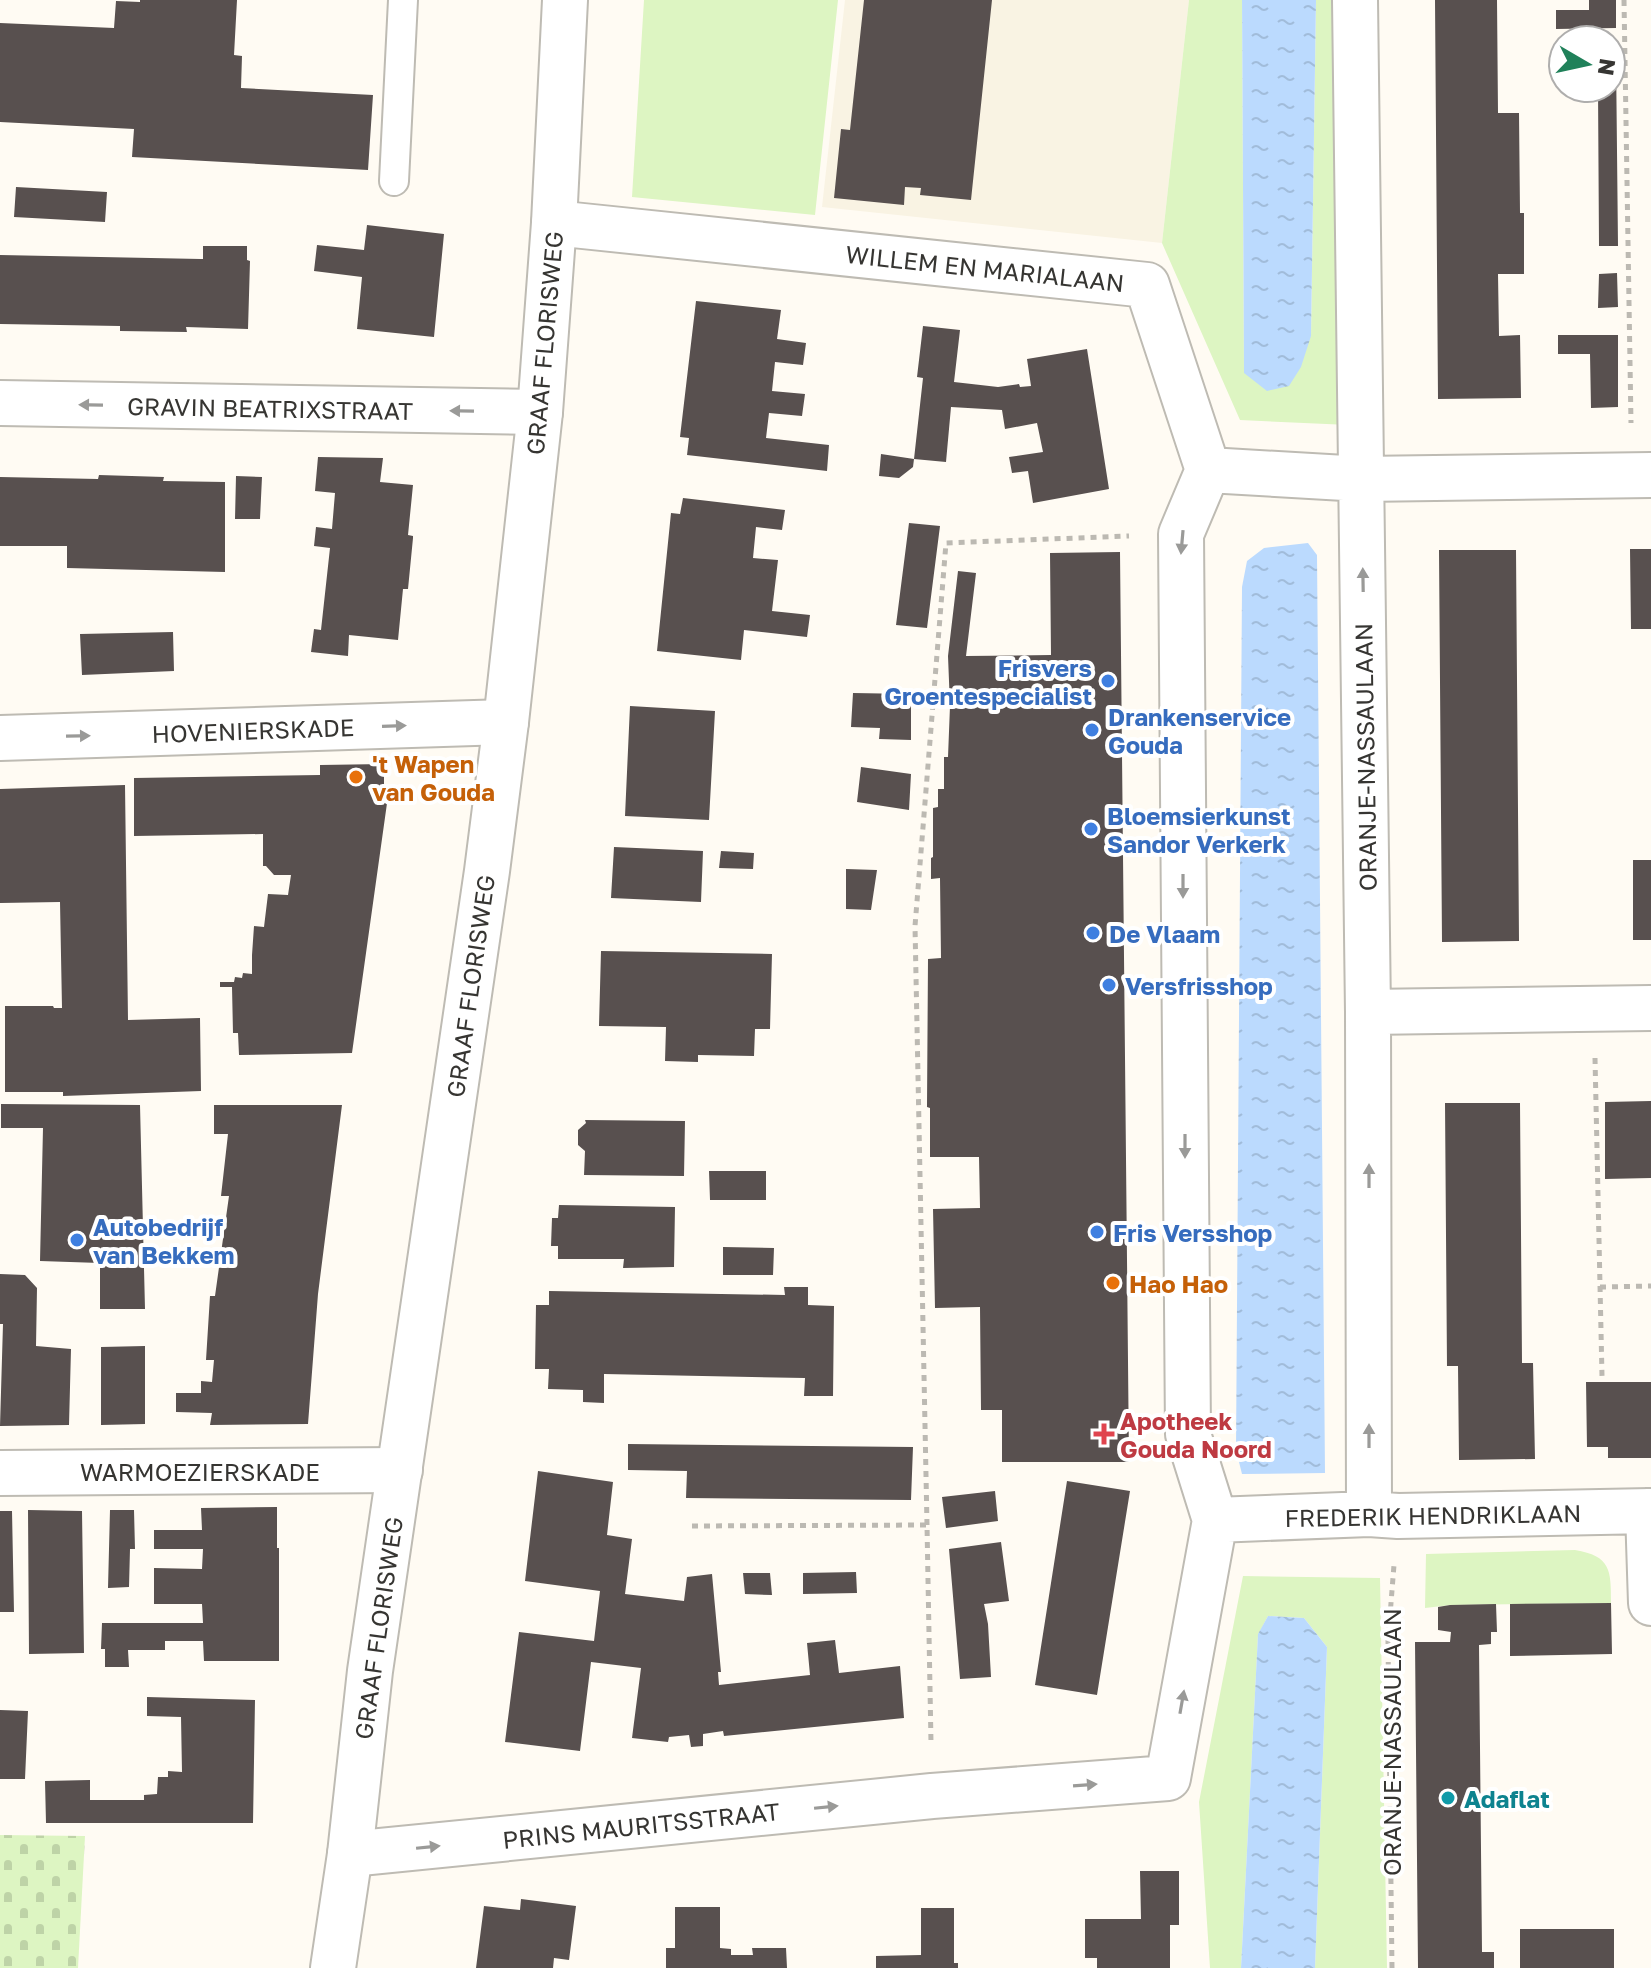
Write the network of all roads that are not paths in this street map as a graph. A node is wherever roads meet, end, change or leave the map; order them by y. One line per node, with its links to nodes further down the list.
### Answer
1 (403, 0): 4 (lane)
2 (565, 0): 5 (street, GRAAF FLORISWEG)
3 (1355, 0): 10 (street, ORANJE-NASSAULAAN)
4 (394, 181)
5 (554, 223): 7 (street, GRAAF FLORISWEG); 8 (street, WILLEM EN MARIALAAN)
6 (0, 403): 7 (street, GRAVIN BEATRIXSTRAAT, one-way to 6)
7 (540, 412): 11 (street, GRAAF FLORISWEG)
8 (1208, 470): 10 (street); 19 (street, one-way to 19)
9 (1642, 475): 10 (street)
10 (1362, 479): 14 (street, ORANJE-NASSAULAAN, one-way to 10)
11 (506, 722): 12 (street, HOVENIERSKADE, one-way to 11); 15 (street, GRAAF FLORISWEG)
12 (0, 738)
13 (1651, 1008): 14 (street)
14 (1368, 1012): 18 (street, ORANJE-NASSAULAAN, one-way to 14)
15 (400, 1470): 16 (street, WARMOEZIERSKADE); 21 (street, GRAAF FLORISWEG)
16 (0, 1473)
17 (1650, 1511): 18 (street, FREDERIK HENDRIKLAAN); 20 (street)
18 (1384, 1515): 19 (street, FREDERIK HENDRIKLAAN)
19 (1215, 1520): 21 (street, PRINS MAURITSSTRAAT, one-way to 19)
20 (1651, 1603)
21 (350, 1854): 22 (street, GRAAF FLORISWEG)
22 (333, 1968)

